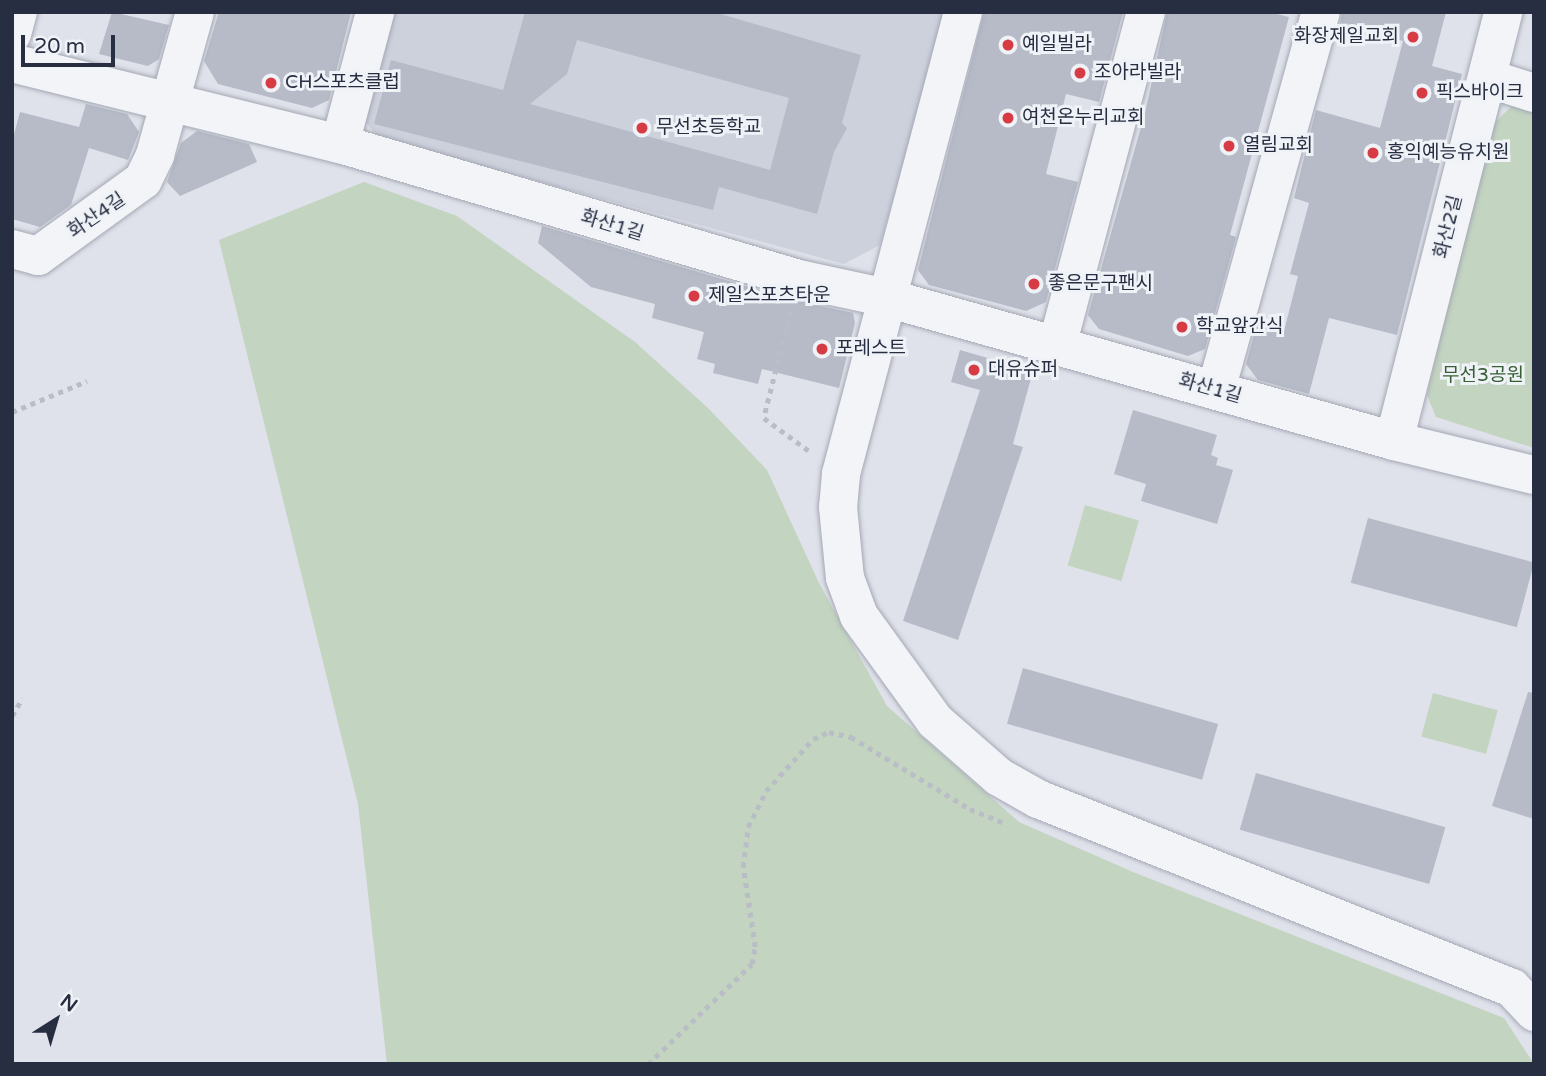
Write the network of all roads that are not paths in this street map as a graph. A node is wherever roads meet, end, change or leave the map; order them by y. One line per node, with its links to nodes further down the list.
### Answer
1 (18, 12): 8 (street)
2 (195, 12): 12 (street)
3 (375, 12): 13 (street)
4 (963, 12): 15 (street)
5 (1146, 12): 16 (street)
6 (1321, 12): 17 (street)
7 (1503, 12): 10 (street, 화산2길)
8 (12, 34)
9 (12, 63): 12 (street, 화산1길)
10 (1488, 78): 11 (street); 18 (street, 화산2길)
11 (1534, 93)
12 (170, 104): 13 (street, 화산1길); 14 (street, 화산4길)
13 (340, 145): 15 (street, 화산1길)
14 (12, 249)
15 (887, 298): 16 (street, 화산1길); 20 (street)
16 (1057, 346): 17 (street, 화산1길)
17 (1216, 390): 18 (street, 화산1길)
18 (1394, 441): 19 (street, 화산1길)
19 (1534, 475)
20 (1534, 1012)

